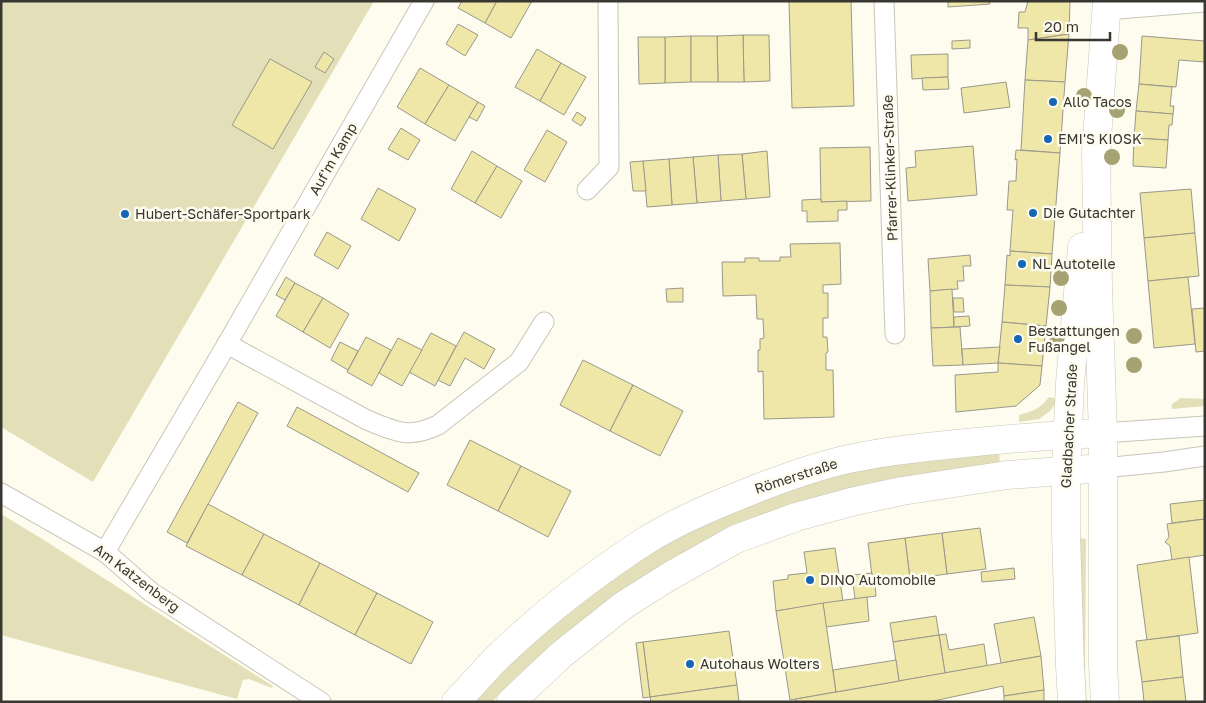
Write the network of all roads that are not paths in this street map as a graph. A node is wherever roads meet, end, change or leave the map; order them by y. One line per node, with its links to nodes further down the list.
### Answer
1 (424, 1): 10 (street, Auf'm Kamp)
2 (608, 1): 7 (street)
3 (884, 1): 9 (street, Pfarrer-Klinker-Straße)
4 (1205, 2): 5 (street)
5 (1107, 6): 6 (main road, Gladbacher Straße)
6 (1096, 152): 12 (main road, Gladbacher Straße); 13 (main road, Gladbacher Straße)
7 (587, 190)
8 (544, 322): 10 (street)
9 (895, 334)
10 (227, 344): 18 (street, Auf'm Kamp)
11 (1205, 426): 12 (street, Römerstraße)
12 (1102, 433): 13 (main road, Römerstraße); 15 (main road, Gladbacher Straße)
13 (1068, 434): 16 (main road, Gladbacher Straße); 20 (main road, Römerstraße)
14 (1205, 456): 15 (street)
15 (1103, 468): 16 (main road); 23 (main road, Gladbacher Straße)
16 (1066, 470): 21 (main road); 22 (main road, Gladbacher Straße)
17 (1, 493): 18 (street, Am Katzenberg)
18 (105, 552): 19 (street, Am Katzenberg)
19 (321, 702)
20 (456, 702)
21 (512, 702)
22 (1072, 702)
23 (1106, 702)

